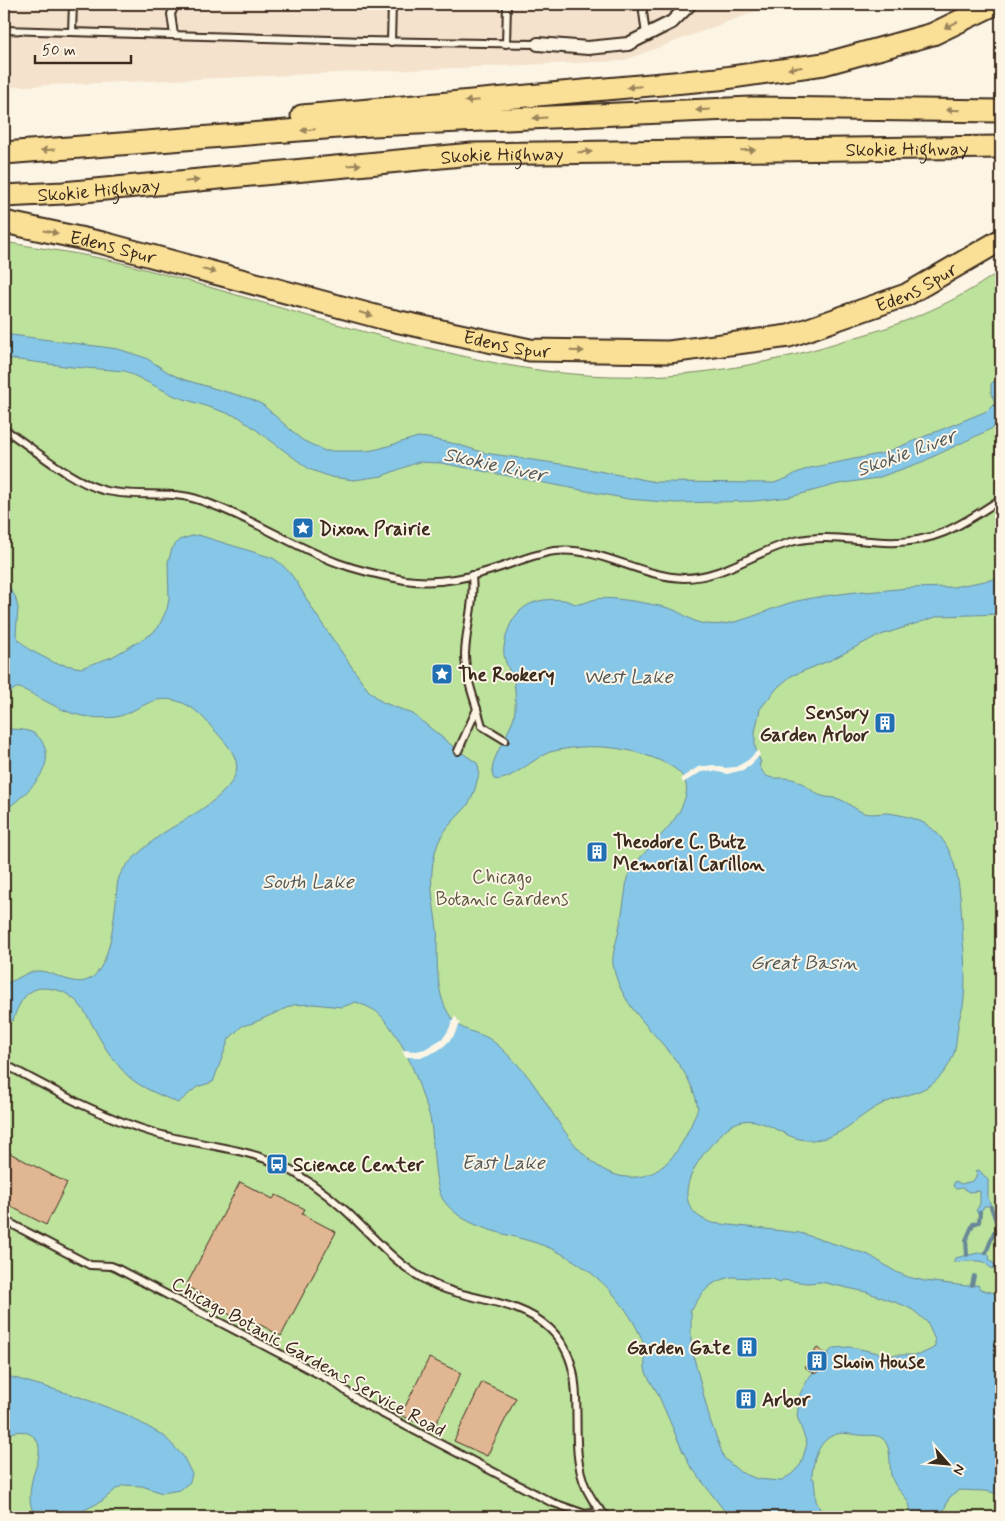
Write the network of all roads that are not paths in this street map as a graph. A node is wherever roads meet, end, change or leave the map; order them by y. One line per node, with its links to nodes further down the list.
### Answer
1 (73, 4): 9 (lane)
2 (176, 4): 11 (lane)
3 (392, 4): 12 (lane)
4 (507, 4): 13 (lane)
5 (642, 4): 10 (lane)
6 (690, 4): 10 (street)
7 (995, 4): 16 (highway, one-way to 16)
8 (4, 30): 9 (lane)
9 (72, 32): 11 (lane)
10 (646, 35): 14 (street)
11 (174, 36): 12 (lane)
12 (391, 42): 13 (lane)
13 (506, 44): 14 (lane)
14 (538, 44)
15 (1001, 111): 16 (highway, Skokie Highway, one-way to 16)
16 (92, 147): 18 (highway, one-way to 18)
17 (1001, 147): 19 (highway, Skokie Highway, one-way to 17)
18 (4, 153)
19 (4, 196)
20 (4, 222): 21 (highway, Edens Spur, one-way to 21)
21 (1001, 240)
22 (4, 429): 24 (lane)
23 (1001, 499): 24 (lane)
24 (472, 575): 25 (lane)
25 (477, 709): 26 (lane); 27 (lane)
26 (505, 740)
27 (458, 751)
28 (4, 1064): 30 (lane, Chicago Botanic Gardens Service Road)
29 (4, 1220): 30 (lane, Chicago Botanic Gardens Service Road)
30 (600, 1512): 31 (lane, Chicago Botanic Gardens Service Road)
31 (608, 1517)

